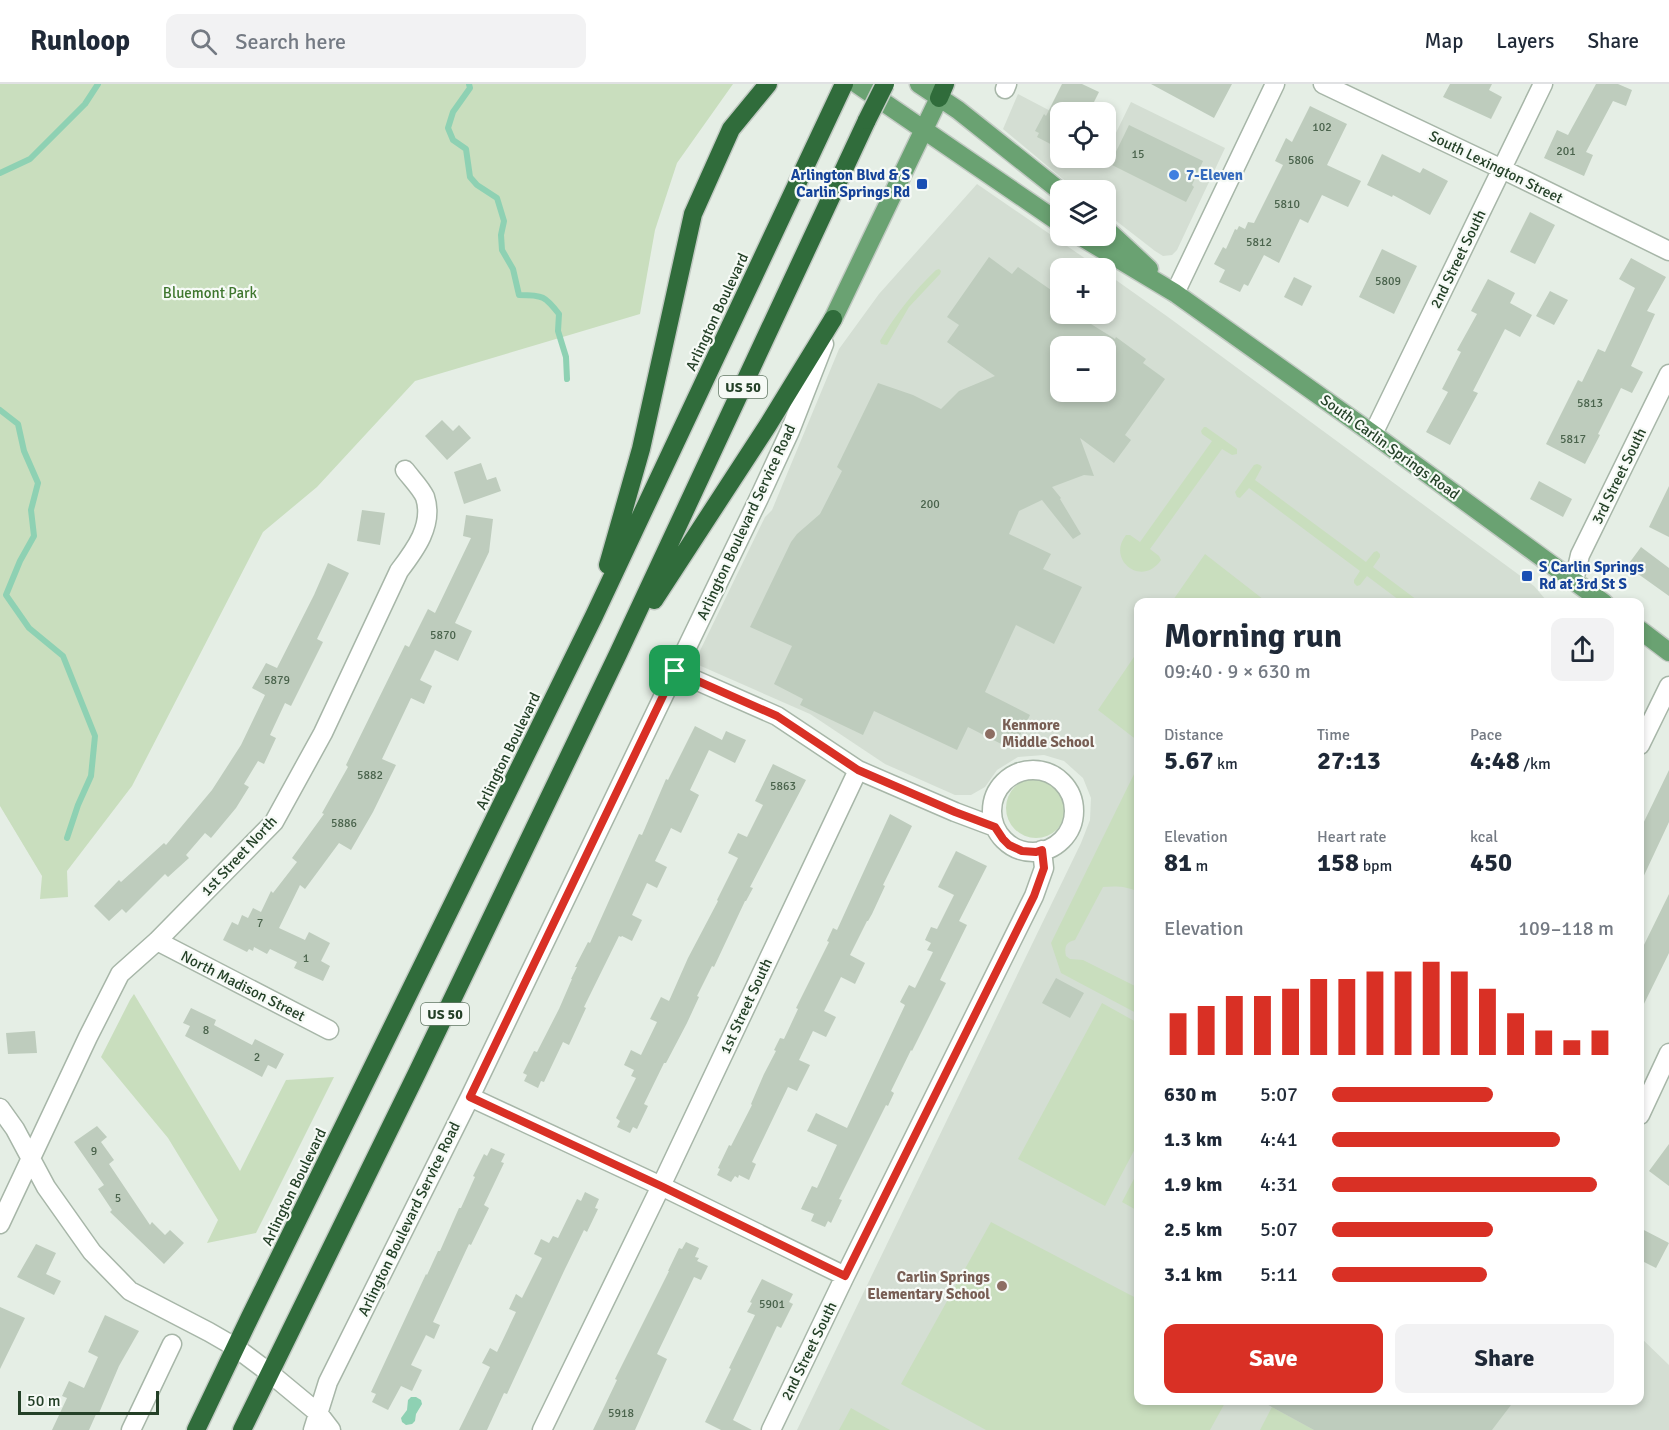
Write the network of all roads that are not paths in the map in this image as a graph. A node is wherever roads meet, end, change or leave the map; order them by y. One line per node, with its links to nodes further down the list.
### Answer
1 (768, 84): 26 (highway)
2 (857, 84): 10 (main road)
3 (885, 84): 29 (highway, US 50, bridge)
4 (919, 84): 8 (main road)
5 (1275, 84): 19 (street)
6 (1323, 84): 11 (street, South Lexington Street)
7 (1543, 84): 11 (street, 2nd Street South)
8 (942, 91): 10 (main road, Arlington Boulevard Service Road); 12 (main road)
9 (841, 92): 26 (highway, Arlington Boulevard / US 50)
10 (924, 129): 13 (main road); 20 (main road, Arlington Boulevard Service Road)
11 (1502, 169): 18 (street, South Lexington Street); 22 (street, 2nd Street South)
12 (1050, 182)
13 (1002, 183): 14 (main road); 15 (main road)
14 (1050, 187)
15 (1050, 216)
16 (1116, 238): 19 (main road, South Carlin Springs Road)
17 (1096, 246): 19 (main road, South Carlin Springs Road)
18 (1669, 251)
19 (1174, 293): 22 (main road, South Carlin Springs Road)
20 (833, 319): 29 (highway); 30 (street, Arlington Boulevard Service Road)
21 (1669, 374): 24 (street, 3rd Street South)
22 (1373, 434): 24 (main road, South Carlin Springs Road)
23 (405, 470): 36 (street, 1st Street North)
24 (1574, 581): 25 (main road, South Carlin Springs Road)
25 (1597, 598)
26 (594, 616): 47 (highway, Arlington Boulevard / US 50)
27 (1644, 633): 28 (main road)
28 (1669, 652)
29 (618, 654): 48 (highway, US 50)
30 (675, 671): 33 (street); 39 (street, Arlington Boulevard Service Road)
31 (1669, 686): 32 (street)
32 (1644, 737)
33 (858, 770): 34 (street); 43 (street, 1st Street South)
34 (995, 827): 35 (street); 35 (street)
35 (1042, 850): 45 (street, 2nd Street South)
36 (157, 941): 37 (street, North Madison Street); 42 (street, 1st Street North)
37 (329, 1030)
38 (1669, 1053): 40 (street)
39 (470, 1097): 43 (street); 49 (street, Arlington Boulevard Service Road)
40 (1644, 1106)
41 (0, 1108): 42 (street)
42 (30, 1159): 44 (street, 1st Street North); 47 (street)
43 (661, 1186): 45 (street); 54 (street, 1st Street South)
44 (0, 1224)
45 (845, 1276): 55 (street, 2nd Street South)
46 (172, 1344): 50 (street)
47 (235, 1347): 48 (street); 51 (highway, Arlington Boulevard / US 50)
48 (270, 1374): 49 (street); 52 (highway, US 50)
49 (315, 1422): 53 (street)
50 (131, 1430)
51 (196, 1430)
52 (242, 1430)
53 (331, 1430)
54 (542, 1430)
55 (771, 1430)

